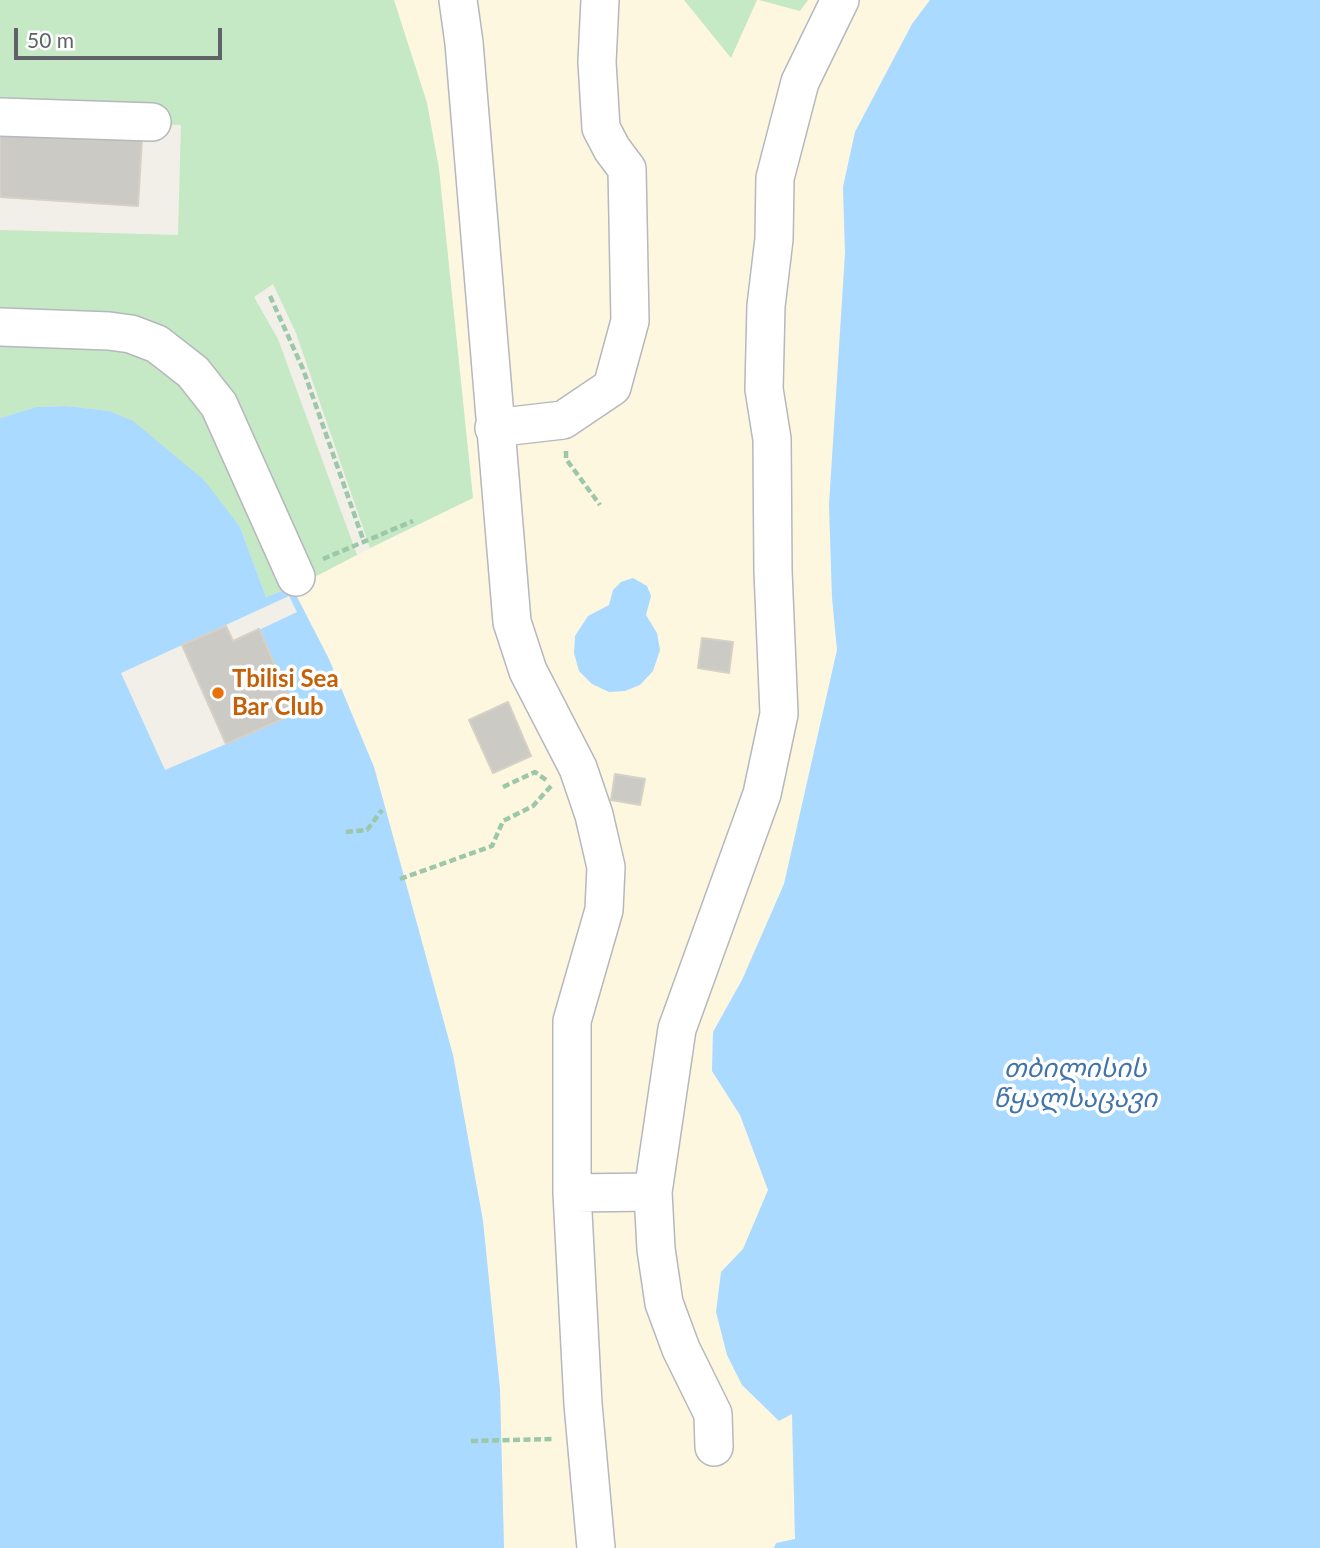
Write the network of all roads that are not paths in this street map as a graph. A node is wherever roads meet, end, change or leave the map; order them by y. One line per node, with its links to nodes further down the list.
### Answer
1 (458, 0): 7 (lane)
2 (600, 0): 7 (lane)
3 (830, 9): 9 (lane)
4 (0, 117): 5 (lane)
5 (152, 122)
6 (0, 327): 8 (lane)
7 (495, 428): 10 (lane)
8 (294, 574)
9 (653, 1192): 10 (lane); 11 (lane)
10 (572, 1194): 12 (lane)
11 (714, 1447)
12 (596, 1548)

